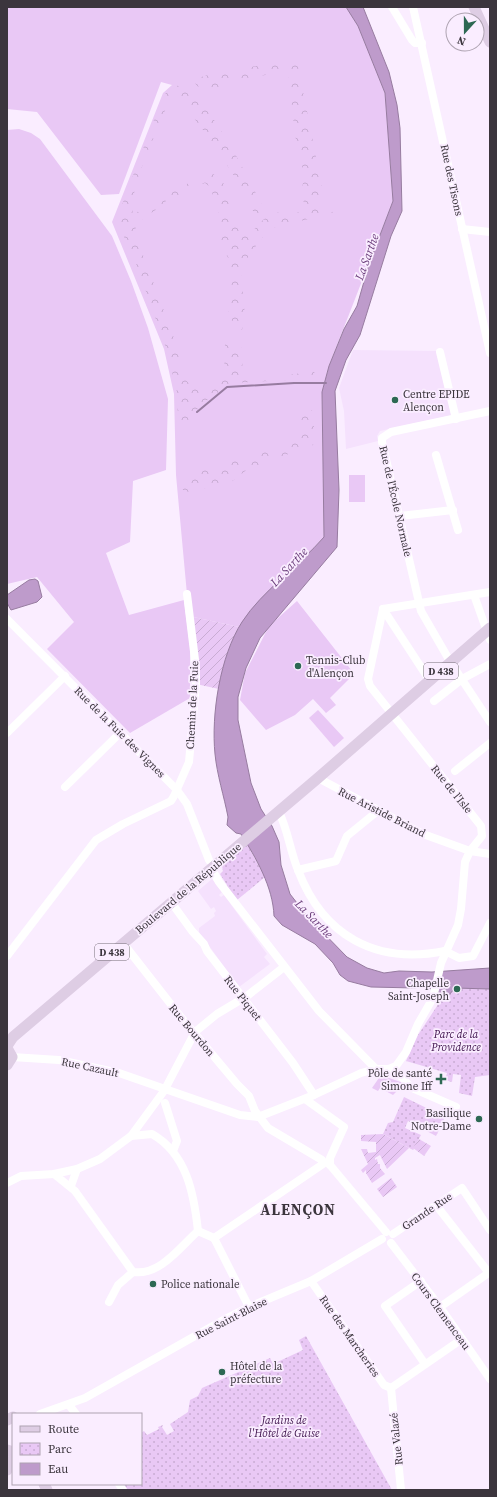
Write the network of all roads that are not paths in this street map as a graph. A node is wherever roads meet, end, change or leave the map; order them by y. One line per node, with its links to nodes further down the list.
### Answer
1 (392, 7): 5 (street)
2 (413, 7): 5 (street, Rue des Tisons)
3 (474, 7): 4 (main road)
4 (490, 42)
5 (422, 43): 6 (street, Rue des Tisons)
6 (462, 229): 7 (street); 9 (street, Rue des Tisons)
7 (490, 232)
8 (440, 352): 11 (street)
9 (490, 353)
10 (490, 411): 11 (street, Rue de l'École Normale)
11 (456, 419): 14 (street, Rue de l'École Normale)
12 (436, 454): 13 (street)
13 (453, 510): 14 (street); 15 (street)
14 (400, 516): 19 (street, Rue de l'École Normale)
15 (458, 530)
16 (490, 592): 18 (street)
17 (187, 594): 37 (street, Chemin de la Fuie)
18 (474, 595): 19 (street); 22 (street)
19 (419, 604): 20 (street); 23 (street, Rue de l'École Normale)
20 (383, 609): 27 (street); 29 (street, Rue de l'Isle)
21 (7, 619): 25 (street, Rue de la Fuie des Vignes)
22 (489, 633): 23 (main road, D 438)
23 (451, 663): 26 (street, Rue de l'École Normale); 27 (main road, D 438)
24 (490, 664): 26 (street)
25 (65, 676): 31 (street); 32 (street, Rue de la Fuie des Vignes)
26 (462, 679): 28 (street); 30 (street, Rue de l'École Normale)
27 (430, 681): 29 (main road, D 438)
28 (434, 701)
29 (391, 713): 35 (main road, D 438); 40 (street, Rue de l'Isle)
30 (490, 722)
31 (7, 733)
32 (120, 733): 36 (street); 37 (street, Rue de la Fuie des Vignes)
33 (490, 743): 34 (street)
34 (455, 771)
35 (318, 778): 38 (street, Rue Aristide Briand); 39 (main road, D 438)
36 (65, 787)
37 (177, 790): 42 (street, Rue de la Fuie des Vignes); 49 (street, Chemin de la Fuie)
38 (379, 810): 40 (street, Rue Aristide Briand); 43 (street)
39 (275, 815): 43 (street); 45 (main road, Boulevard de la République / D 438)
40 (470, 851): 41 (street); 48 (street)
41 (490, 854)
42 (209, 860)
43 (298, 870): 48 (street)
44 (214, 873): 50 (street)
45 (171, 902): 47 (main road, Boulevard de la République / D 438); 51 (street, Rue Piquet)
46 (490, 923): 48 (street)
47 (123, 943): 52 (street, Rue Bourdon); 53 (main road, Boulevard de la République / D 438)
48 (445, 951): 55 (street)
49 (7, 956)
50 (284, 967): 51 (street); 54 (street)
51 (242, 998): 52 (street); 57 (street, Rue Piquet)
52 (195, 1032): 56 (street); 62 (street, Rue Bourdon)
53 (8, 1054): 56 (street, Rue Cazault)
54 (376, 1069): 55 (street); 57 (street)
55 (390, 1069): 60 (street)
56 (165, 1088): 61 (street); 62 (street, Rue Cazault)
57 (314, 1095): 58 (street)
58 (305, 1099): 62 (street); 66 (street)
59 (165, 1103): 65 (street)
60 (456, 1108)
61 (146, 1116): 63 (street); 64 (street)
62 (258, 1117): 66 (street)
63 (152, 1134): 64 (street); 65 (street)
64 (131, 1136): 67 (street)
65 (173, 1151): 73 (street)
66 (326, 1162): 74 (street); 75 (street)
67 (77, 1169): 68 (street); 70 (street)
68 (54, 1174): 69 (street); 70 (street)
69 (7, 1183)
70 (71, 1186): 76 (street)
71 (436, 1205): 72 (street, Grande Rue); 74 (street, Grande Rue); 77 (street)
72 (490, 1230)
73 (198, 1231): 75 (street); 76 (street)
74 (387, 1235): 78 (street, Rue Saint-Blaise); 79 (street, Cours Clemenceau)
75 (214, 1238): 81 (street)
76 (133, 1272): 80 (street)
77 (490, 1273): 82 (street)
78 (311, 1281): 81 (street, Rue Saint-Blaise); 86 (street, Rue des Marcheries)
79 (421, 1281): 82 (street, Cours Clemenceau); 84 (street)
80 (109, 1302)
81 (249, 1307): 87 (street, Rue Saint-Blaise)
82 (440, 1307): 83 (street, Cours Clemenceau)
83 (462, 1339): 84 (street); 85 (street, Cours Clemenceau)
84 (425, 1364): 86 (street)
85 (490, 1379)
86 (391, 1388): 93 (street, Rue Valazé)
87 (69, 1405): 88 (street, Rue Saint-Blaise); 89 (street); 90 (street)
88 (43, 1413)
89 (60, 1413)
90 (75, 1413)
91 (12, 1461): 92 (main road)
92 (7, 1470)
93 (402, 1490)

